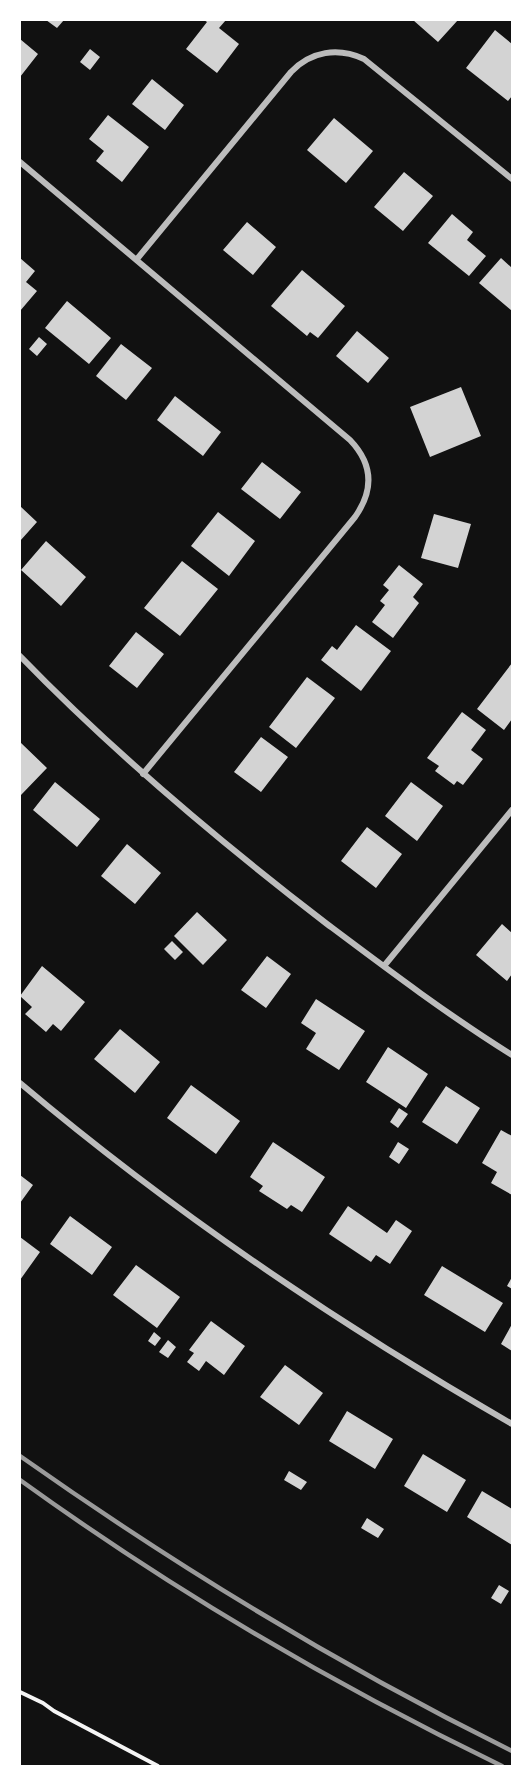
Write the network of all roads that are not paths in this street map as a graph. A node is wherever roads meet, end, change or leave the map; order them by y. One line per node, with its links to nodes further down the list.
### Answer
1 (20, 162): 3 (street)
2 (513, 179): 3 (street)
3 (137, 259): 5 (street)
4 (20, 656): 5 (street)
5 (143, 774): 7 (street)
6 (513, 810): 7 (street)
7 (384, 966): 8 (street)
8 (513, 1055)
9 (20, 1083): 10 (street)
10 (513, 1424)

